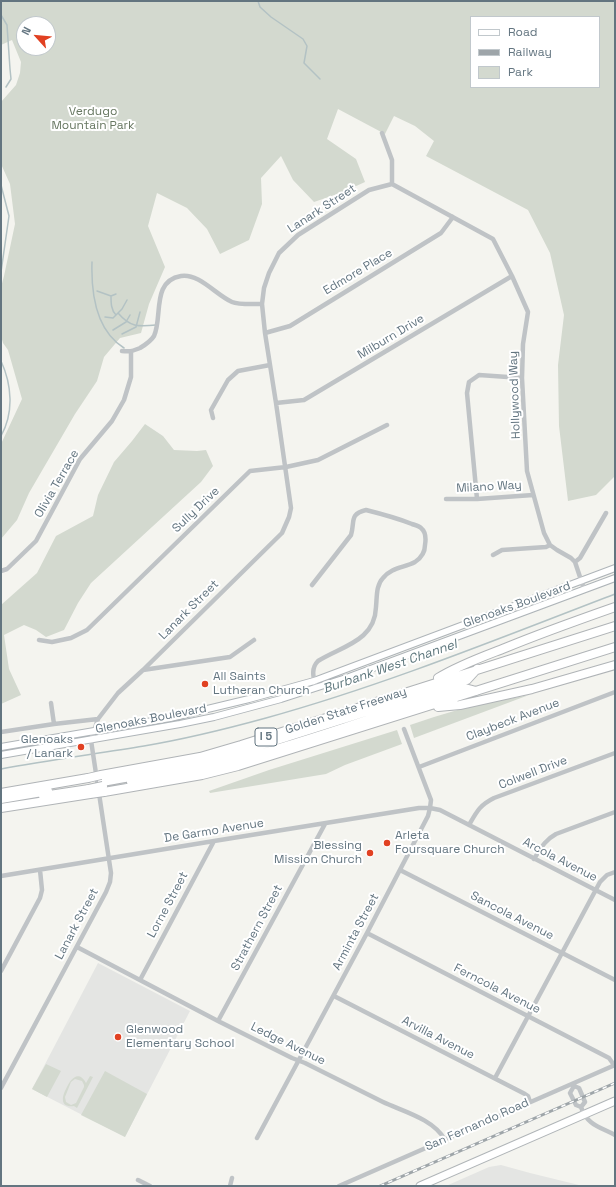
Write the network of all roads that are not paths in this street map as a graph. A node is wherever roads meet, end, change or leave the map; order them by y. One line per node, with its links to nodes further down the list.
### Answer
1 (382, 133): 2 (street)
2 (392, 184): 3 (street, Hollywood Way); 5 (street, Lanark Street)
3 (453, 217): 4 (street, Hollywood Way); 6 (street, Edmore Place)
4 (512, 276): 10 (street, Hollywood Way); 11 (street, Milburn Drive)
5 (262, 304): 6 (street, Lanark Street); 8 (street)
6 (265, 333): 9 (street, Lanark Street)
7 (122, 351): 8 (street)
8 (131, 352): 23 (street, Olivia Terrace)
9 (270, 365): 11 (street, Lanark Street); 12 (street)
10 (522, 378): 15 (street, Hollywood Way); 17 (street)
11 (276, 403): 14 (street, Lanark Street)
12 (213, 418)
13 (386, 425): 14 (street, Sully Drive)
14 (286, 467): 32 (street, Sully Drive); 37 (street, Lanark Street)
15 (533, 495): 17 (street, Milano Way); 19 (street, Hollywood Way)
16 (446, 499): 17 (street, Milano Way)
17 (477, 499)
18 (606, 513): 21 (street)
19 (550, 545): 20 (street); 21 (street)
20 (493, 555)
21 (575, 562): 25 (street)
22 (615, 568): 25 (main road, Glenoaks Boulevard)
23 (1, 571)
24 (615, 578): 27 (main road, Glenoaks Boulevard)
25 (582, 581): 27 (street); 29 (main road, Glenoaks Boulevard)
26 (312, 585): 38 (street)
27 (584, 589): 30 (main road, Glenoaks Boulevard)
28 (615, 607): 39 (highway)
29 (489, 616): 30 (main road); 38 (main road, Glenoaks Boulevard)
30 (492, 624): 40 (main road, Glenoaks Boulevard)
31 (615, 626): 36 (highway, Golden State Freeway / I 5)
32 (39, 640)
33 (254, 640): 37 (street)
34 (615, 647): 41 (highway, Golden State Freeway / I 5)
35 (615, 665): 44 (highway)
36 (478, 669): 39 (highway, Golden State Freeway / I 5); 55 (highway)
37 (143, 670): 45 (street, Lanark Street)
38 (314, 680): 40 (street); 48 (main road, Glenoaks Boulevard)
39 (427, 685): 55 (highway, Golden State Freeway / I 5)
40 (316, 688): 50 (main road, Glenoaks Boulevard)
41 (476, 691): 44 (highway, Golden State Freeway / I 5); 55 (highway)
42 (615, 692): 54 (street, Claybeck Avenue)
43 (51, 703): 46 (street)
44 (425, 708): 55 (highway, Golden State Freeway / I 5)
45 (98, 719): 46 (street); 48 (street, Lanark Street)
46 (54, 724): 49 (street)
47 (404, 729): 54 (street)
48 (94, 730): 50 (street, Lanark Street); 51 (main road, Glenoaks Boulevard)
49 (1, 732)
50 (91, 740): 53 (main road, Glenoaks Boulevard); 66 (street, Lanark Street)
51 (1, 747)
52 (615, 753): 64 (street, Colwell Drive)
53 (1, 755)
54 (419, 767): 61 (street)
55 (102, 784): 56 (highway, Golden State Freeway / I 5, bridge); 56 (highway, Golden State Freeway / I 5, bridge)
56 (89, 786): 57 (highway, Golden State Freeway / I 5); 58 (highway); 59 (highway); 60 (highway, Golden State Freeway / I 5)
57 (1, 793)
58 (1, 799)
59 (1, 802)
60 (1, 808)
61 (430, 808): 63 (street, De Garmo Avenue); 64 (street, Arcola Avenue); 69 (street, Arminta Street)
62 (615, 812): 67 (street)
63 (325, 824): 65 (street, De Garmo Avenue); 82 (street, Strathern Street)
64 (469, 825): 67 (street, Arcola Avenue)
65 (214, 841): 66 (street, De Garmo Avenue); 78 (street, Lorne Street)
66 (108, 858): 68 (street, De Garmo Avenue); 75 (street, Lanark Street)
67 (534, 859): 72 (street, Arcola Avenue)
68 (40, 870): 71 (street, De Garmo Avenue); 77 (street)
69 (400, 870): 74 (street, Arminta Street); 76 (street, Sancola Avenue)
70 (615, 872): 72 (street)
71 (1, 876)
72 (596, 890): 73 (street, Arcola Avenue); 76 (street)
73 (615, 900)
74 (367, 933): 80 (street, Arminta Street); 81 (street, Ferncola Avenue)
75 (77, 947): 78 (street, Ledge Avenue); 87 (street, Lanark Street)
76 (562, 953): 79 (street, Sancola Avenue); 81 (street)
77 (1, 971)
78 (140, 980): 82 (street, Ledge Avenue)
79 (615, 980)
80 (334, 996): 83 (street, Arminta Street); 85 (street, Arvilla Avenue)
81 (529, 1016): 84 (street, Ferncola Avenue); 85 (street)
82 (218, 1021): 83 (street, Ledge Avenue)
83 (298, 1060): 92 (street, Arminta Street); 93 (street, Ledge Avenue)
84 (614, 1065): 86 (street, San Fernando Road)
85 (495, 1078): 89 (street, Arvilla Avenue)
86 (573, 1085): 89 (street, San Fernando Road); 90 (street); 90 (street)
87 (1, 1088)
88 (615, 1100): 90 (main road)
89 (530, 1102): 93 (street, San Fernando Road)
90 (582, 1111): 91 (street); 99 (main road)
91 (615, 1135)
92 (257, 1138)
93 (445, 1140): 98 (street, San Fernando Road)
94 (232, 1178): 97 (street)
95 (138, 1180): 96 (street)
96 (150, 1186)
97 (230, 1186)
98 (339, 1186)
99 (420, 1186)

